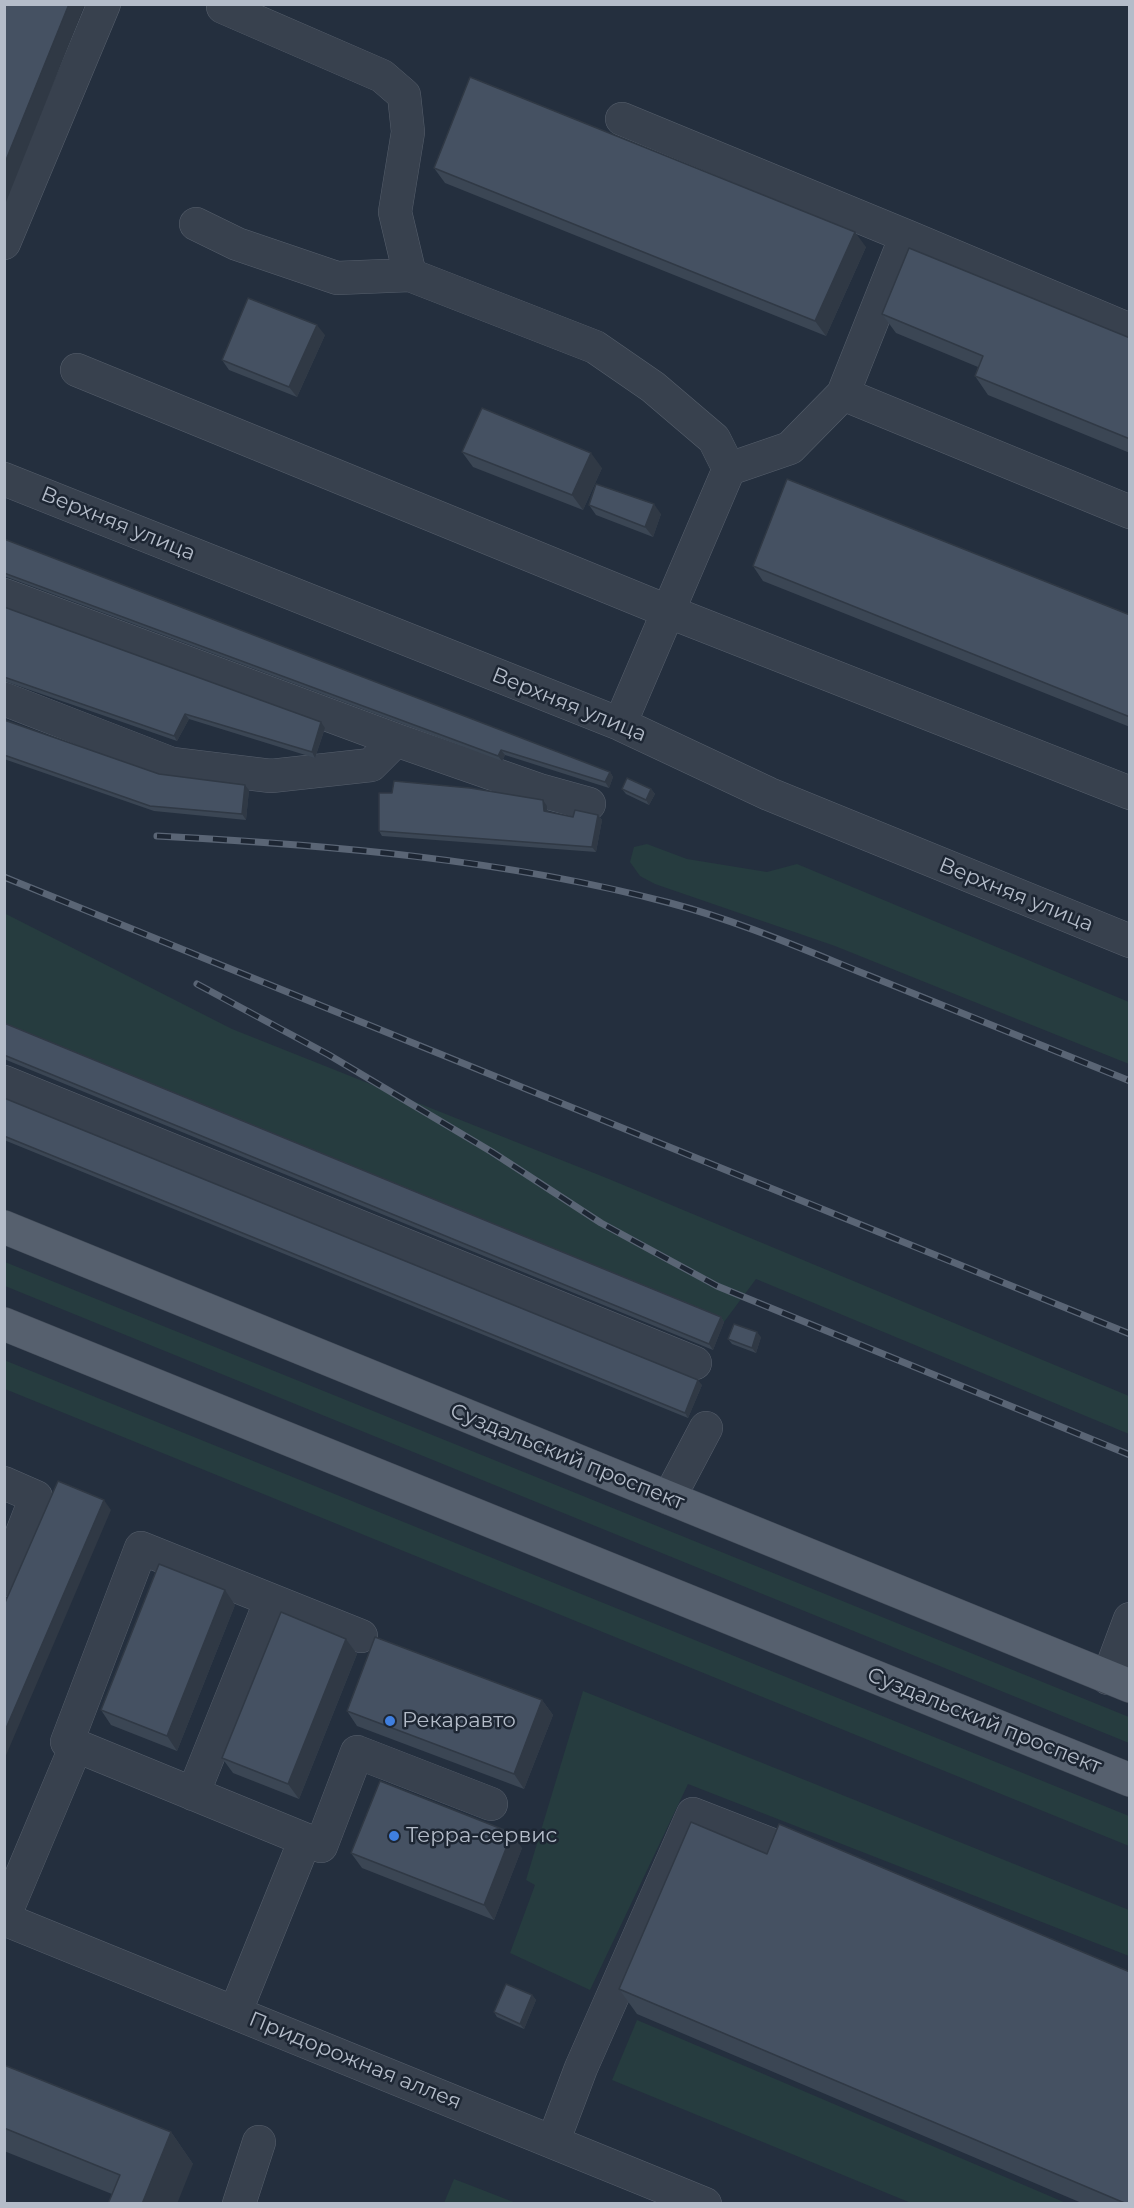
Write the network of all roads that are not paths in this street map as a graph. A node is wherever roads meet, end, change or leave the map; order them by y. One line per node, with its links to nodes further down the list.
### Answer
1 (104, 4): 6 (street)
2 (223, 7): 7 (street)
3 (622, 119): 5 (street)
4 (196, 224): 7 (street)
5 (906, 236): 8 (street); 10 (street)
6 (4, 243)
7 (411, 274): 11 (street)
8 (1130, 330)
9 (77, 370): 15 (street)
10 (843, 394): 11 (street); 13 (street)
11 (729, 469): 15 (street)
12 (4, 479): 17 (street, Верхняя улица)
13 (1130, 512)
14 (4, 596): 18 (street)
15 (667, 611): 17 (street); 19 (street)
16 (4, 699): 18 (street)
17 (620, 724): 21 (street, Верхняя улица)
18 (396, 740): 20 (street)
19 (1130, 793)
20 (589, 804)
21 (1130, 941)
22 (4, 1082): 25 (street)
23 (4, 1227): 28 (main road, Суздальский проспект)
24 (4, 1324): 35 (main road, Суздальский проспект)
25 (694, 1363)
26 (706, 1428): 28 (street)
27 (4, 1483): 29 (street)
28 (669, 1498): 33 (main road, Суздальский проспект)
29 (4, 1580)
30 (271, 1600): 32 (street); 34 (street); 36 (street)
31 (1130, 1619): 33 (street)
32 (361, 1636)
33 (1119, 1682)
34 (76, 1746): 36 (street); 40 (street)
35 (1130, 1780)
36 (193, 1794): 38 (street)
37 (491, 1804): 38 (street)
38 (305, 1840): 41 (street)
39 (770, 1844): 43 (street)
40 (4, 1918): 41 (street, Придорожная аллея)
41 (235, 2013): 43 (street, Придорожная аллея)
42 (260, 2142): 44 (street)
43 (552, 2142): 45 (street, Придорожная аллея)
44 (239, 2204)
45 (705, 2204)

